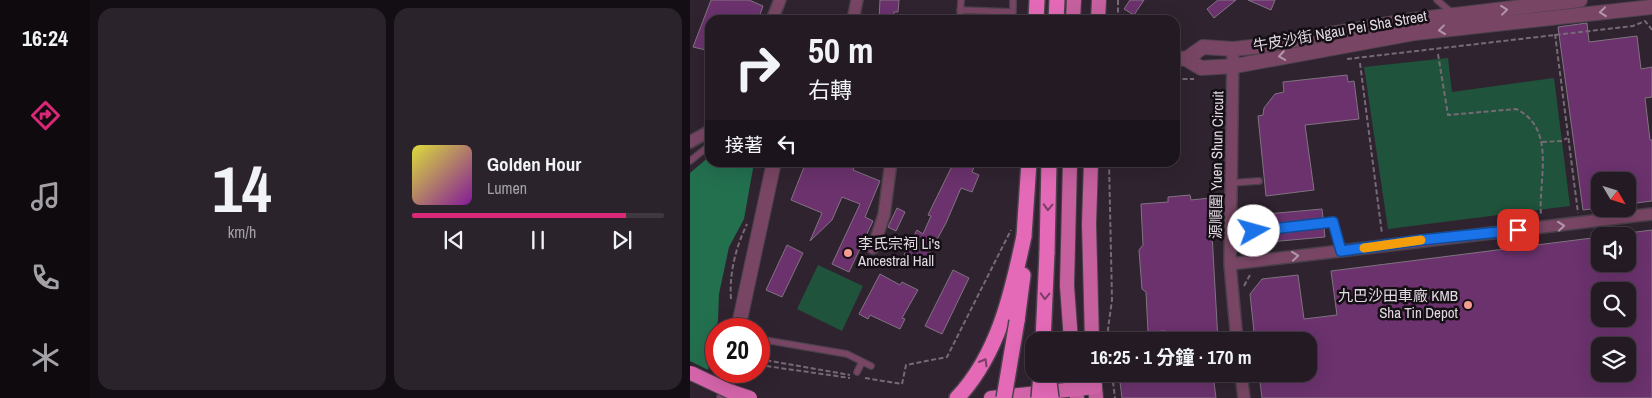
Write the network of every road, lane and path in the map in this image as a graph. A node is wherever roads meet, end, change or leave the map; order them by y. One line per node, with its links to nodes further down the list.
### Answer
1 (780, 0): 15 (street)
2 (857, 0): 16 (street)
3 (961, 0): 13 (lane)
4 (1013, 0): 13 (lane)
5 (1038, 0): 18 (highway)
6 (1057, 0): 19 (highway, bridge)
7 (1074, 0): 20 (main road)
8 (1099, 0): 21 (main road)
9 (1118, 0): 22 (path)
10 (1437, 0): 23 (lane)
11 (1580, 0): 23 (street, 牛皮沙街 Ngau Pei Sha Street, one-way to 11)
12 (1652, 7): 31 (street, 牛皮沙街 Ngau Pei Sha Street, one-way to 31)
13 (960, 10): 17 (lane)
14 (1112, 14): 22 (path)
15 (774, 15)
16 (854, 15)
17 (960, 15)
18 (1036, 15)
19 (1056, 15)
20 (1073, 15)
21 (1098, 15)
22 (1118, 15)
23 (1456, 16): 26 (street, 牛皮沙街 Ngau Pei Sha Street)
24 (1652, 30): 25 (path)
25 (1555, 34): 29 (path); 35 (path)
26 (1233, 49): 28 (street, 牛皮沙街 Ngau Pei Sha Street); 31 (street, 源順圍 Yuen Shun Circuit)
27 (1438, 54): 37 (path)
28 (1180, 59): 31 (street, 牛皮沙街 Ngau Pei Sha Street)
29 (1340, 60)
30 (1360, 63): 53 (path)
31 (1235, 66): 48 (street, 源順圍 Yuen Shun Circuit)
32 (1180, 79): 33 (path)
33 (1198, 79)
34 (705, 134): 36 (street)
35 (1567, 138): 37 (path); 49 (path)
36 (690, 142)
37 (1542, 142): 51 (path)
38 (705, 149): 39 (lane)
39 (690, 161)
40 (773, 167): 59 (street)
41 (890, 167): 54 (street)
42 (1028, 167): 52 (highway, bridge)
43 (1049, 167): 60 (highway, one-way to 60, bridge)
44 (1070, 167): 61 (main road)
45 (1091, 167): 62 (main road)
46 (1109, 167): 63 (path)
47 (1259, 181): 48 (lane)
48 (1230, 183): 56 (street, 源順圍 Yuen Shun Circuit)
49 (1578, 214)
50 (1652, 214): 55 (street, one-way to 50)
51 (1541, 218)
52 (1018, 232): 72 (path); 83 (highway, one-way to 52); 85 (highway, bridge)
53 (1383, 236)
54 (873, 248)
55 (1341, 251): 57 (street, one-way to 55); 57 (lane)
56 (1230, 264): 57 (street); 64 (street, 源順圍 Yuen Shun Circuit)
57 (1253, 266): 58 (path)
58 (1242, 290)
59 (740, 318)
60 (1044, 332)
61 (1070, 332)
62 (1092, 332)
63 (1108, 332)
64 (1236, 332)
65 (770, 341): 67 (lane)
66 (770, 361): 71 (path)
67 (862, 362): 68 (lane); 71 (lane)
68 (871, 366)
69 (770, 367): 73 (path)
70 (690, 373): 82 (highway, bridge)
71 (856, 374)
72 (864, 378)
73 (852, 379)
74 (1040, 382): 86 (highway, bridge)
75 (1049, 382): 87 (highway, bridge)
76 (1113, 382): 88 (path)
77 (1242, 382): 89 (street)
78 (727, 383): 81 (street)
79 (1095, 386): 80 (highway)
80 (1076, 394): 84 (highway)
81 (724, 398)
82 (750, 398)
83 (957, 398)
84 (991, 398)
85 (1004, 398)
86 (1039, 398)
87 (1051, 398)
88 (1115, 398)
89 (1244, 398)

